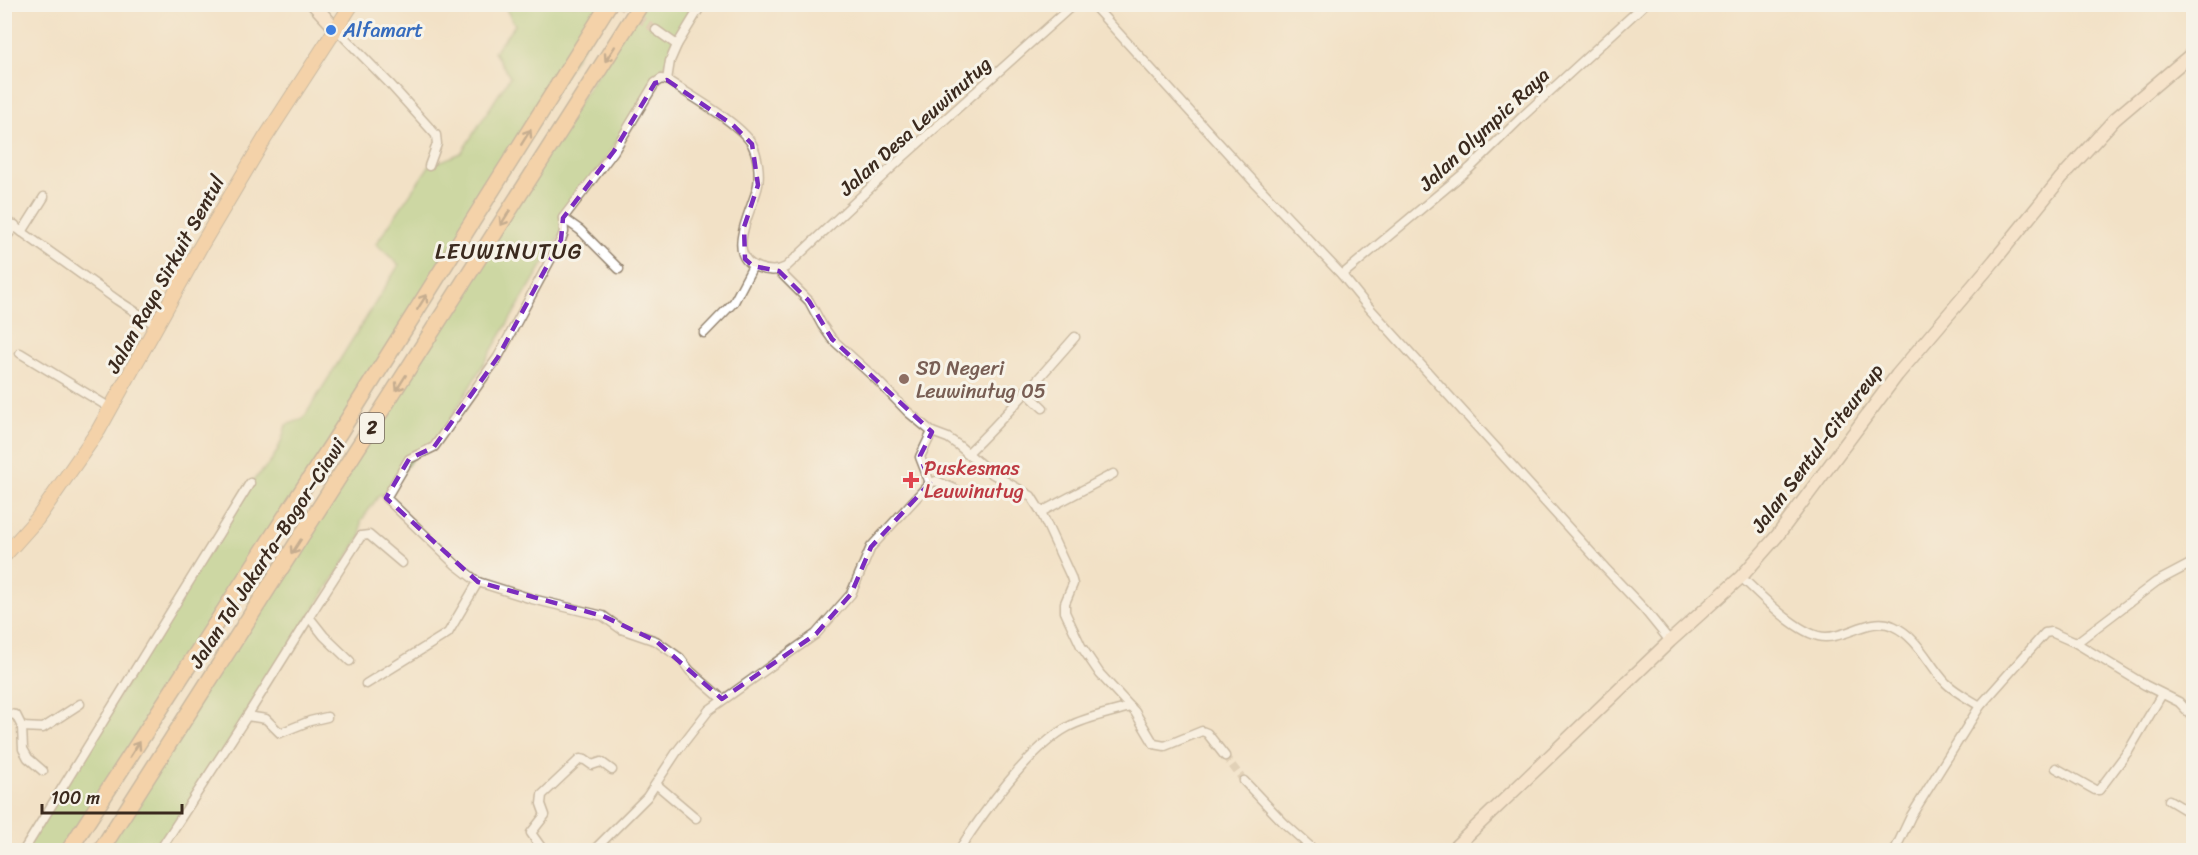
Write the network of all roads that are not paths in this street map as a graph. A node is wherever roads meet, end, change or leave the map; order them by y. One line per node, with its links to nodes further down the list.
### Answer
1 (313, 4): 9 (street)
2 (352, 4): 9 (main road, Jalan Raya Sirkuit Sentul)
3 (609, 4): 68 (highway, Jalan Tol Jakarta–Bogor–Ciawi / 2, one-way to 3)
4 (641, 4): 69 (highway, Jalan Tol Jakarta–Bogor–Ciawi / 2, one-way to 69)
5 (702, 4): 11 (street)
6 (1074, 4): 22 (street, Jalan Desa Leuwinutug)
7 (1092, 4): 23 (street)
8 (1645, 4): 23 (street, Jalan Olympic Raya)
9 (336, 29): 14 (street); 24 (main road, Jalan Raya Sirkuit Sentul)
10 (656, 30): 11 (street)
11 (677, 45): 13 (street)
12 (2193, 52): 41 (street, Jalan Sentul-Citeureup)
13 (667, 80): 16 (street); 20 (street)
14 (429, 166)
15 (44, 197): 18 (street)
16 (563, 218): 21 (street); 42 (street)
17 (4, 219): 18 (street)
18 (19, 229): 19 (street); 24 (street)
19 (4, 241)
20 (753, 266): 22 (street); 25 (street)
21 (619, 269)
22 (779, 271): 31 (street)
23 (1342, 275): 44 (street)
24 (156, 325): 30 (main road, Jalan Raya Sirkuit Sentul)
25 (704, 333)
26 (1075, 337): 28 (street)
27 (20, 353): 30 (street)
28 (1025, 391): 29 (street); 32 (street)
29 (1043, 408)
30 (112, 409): 38 (main road, Jalan Raya Sirkuit Sentul)
31 (932, 432): 32 (street); 34 (street)
32 (967, 454): 37 (street)
33 (1113, 474): 37 (street)
34 (933, 482): 36 (street); 49 (street)
35 (250, 483): 67 (street)
36 (957, 490)
37 (1041, 512): 52 (street)
38 (4, 556)
39 (2193, 562): 45 (street)
40 (402, 563): 43 (street)
41 (1741, 577): 44 (street, Jalan Sentul-Citeureup); 51 (street)
42 (478, 582): 47 (street); 49 (street)
43 (309, 617): 46 (street); 54 (street)
44 (1670, 640): 75 (street, Jalan Sentul-Citeureup)
45 (2076, 643): 48 (street); 51 (street)
46 (350, 661)
47 (366, 684)
48 (2162, 694): 56 (street); 59 (street)
49 (722, 699): 63 (street)
50 (80, 704): 57 (street)
51 (1980, 706): 76 (street)
52 (1130, 707): 58 (street); 73 (street)
53 (4, 715): 57 (street)
54 (247, 716): 55 (street); 70 (street)
55 (327, 717)
56 (2193, 718)
57 (22, 727): 61 (street)
58 (1225, 756)
59 (2056, 768)
60 (612, 770): 71 (street)
61 (44, 771)
62 (1244, 781): 74 (street)
63 (656, 784): 66 (street); 72 (street)
64 (2169, 800): 65 (street)
65 (2193, 815)
66 (696, 818)
67 (24, 850)
68 (69, 850)
69 (101, 850)
70 (160, 850)
71 (543, 850)
72 (594, 850)
73 (959, 850)
74 (1314, 850)
75 (1452, 850)
76 (1895, 850)

